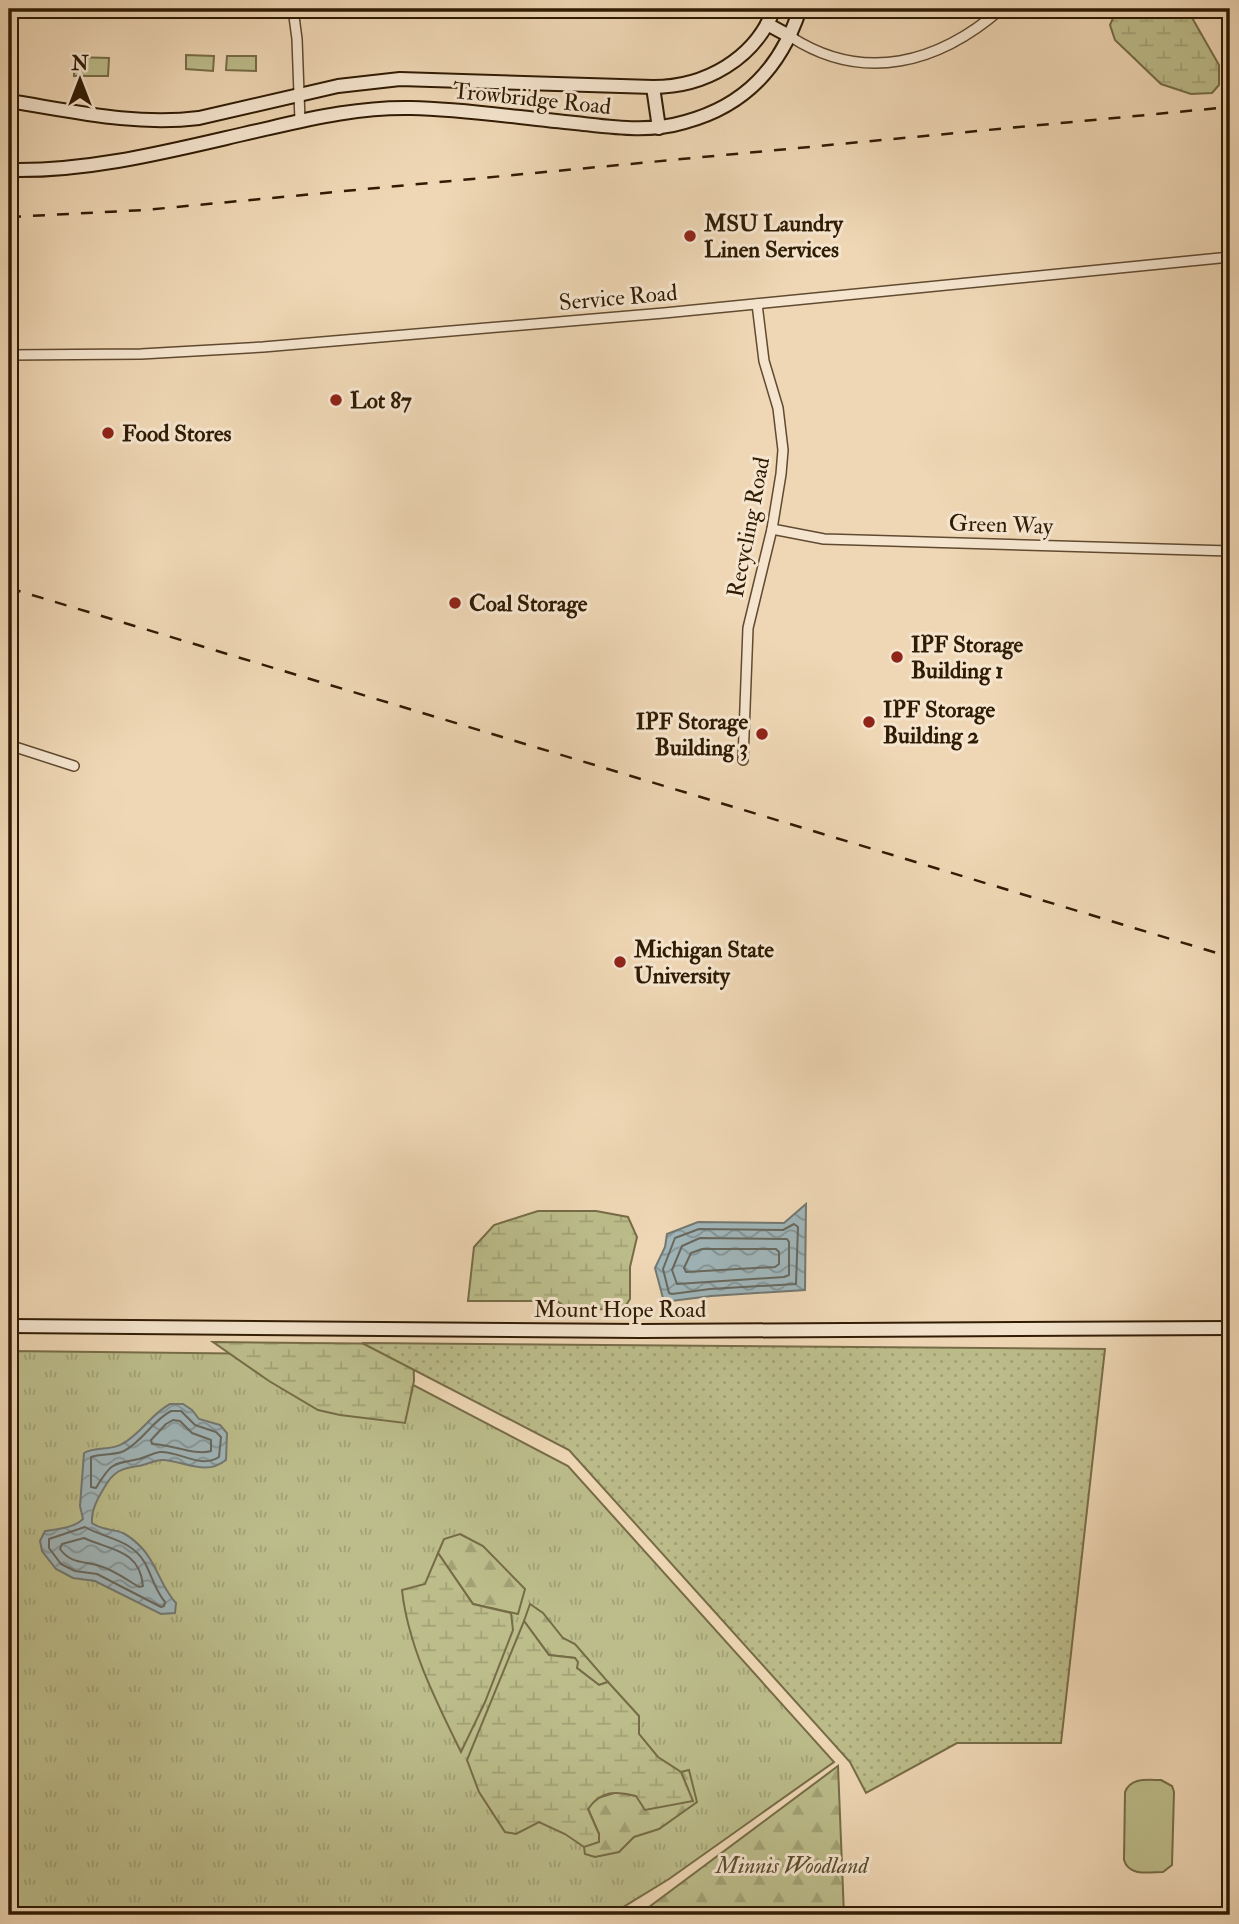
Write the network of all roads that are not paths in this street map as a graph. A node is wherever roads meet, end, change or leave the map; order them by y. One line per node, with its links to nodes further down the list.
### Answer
1 (293, 9): 8 (street)
2 (774, 9): 5 (street, Trowbridge Road)
3 (800, 9): 6 (street, Trowbridge Road)
4 (1001, 9): 6 (street)
5 (767, 24): 6 (street); 7 (street, Trowbridge Road)
6 (791, 37): 11 (street, Trowbridge Road)
7 (653, 87): 8 (street, Trowbridge Road); 11 (street)
8 (299, 94): 9 (street, Trowbridge Road); 10 (street)
9 (9, 101)
10 (300, 121): 11 (street, Trowbridge Road); 12 (street, Trowbridge Road)
11 (659, 128)
12 (9, 170)
13 (1230, 257): 14 (street, Service Road)
14 (757, 304): 15 (street, Service Road); 16 (street, Recycling Road)
15 (9, 355)
16 (772, 529): 17 (street, Green Way); 19 (street, Recycling Road)
17 (1230, 551)
18 (9, 745): 20 (street)
19 (743, 760)
20 (74, 766)
21 (9, 1326): 22 (street, Mount Hope Road)
22 (1230, 1328)

